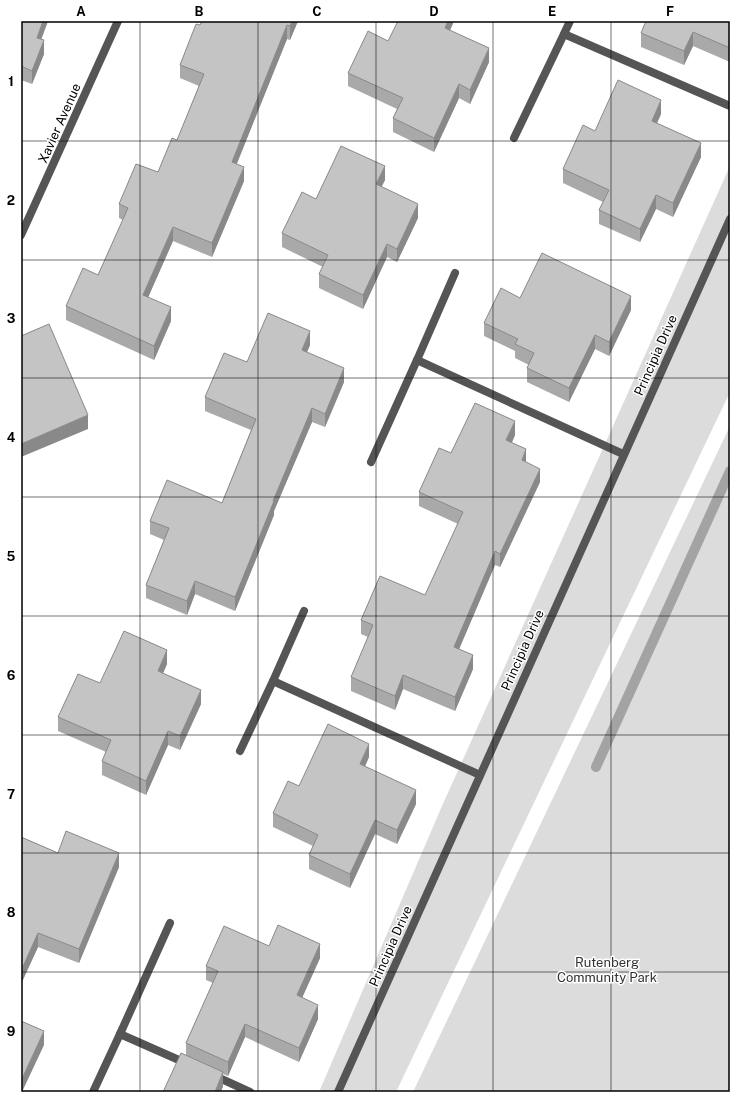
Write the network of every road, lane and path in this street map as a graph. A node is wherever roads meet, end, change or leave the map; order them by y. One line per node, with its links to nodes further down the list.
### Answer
1 (118, 21): 7 (street, Xavier Avenue)
2 (570, 21): 3 (street)
3 (564, 34): 4 (street); 5 (street)
4 (730, 106)
5 (514, 138)
6 (730, 219): 10 (street, Principia Drive)
7 (21, 235)
8 (455, 273): 9 (street)
9 (416, 360): 10 (street); 11 (street)
10 (623, 454): 15 (street, Principia Drive)
11 (371, 462)
12 (304, 611): 13 (street)
13 (273, 681): 14 (street); 15 (street)
14 (240, 751)
15 (480, 775): 22 (street, Principia Drive)
16 (170, 924): 17 (street)
17 (120, 1034): 18 (street); 20 (street)
18 (192, 1066)
19 (207, 1073): 21 (street)
20 (93, 1092)
21 (250, 1092)
22 (338, 1092)

